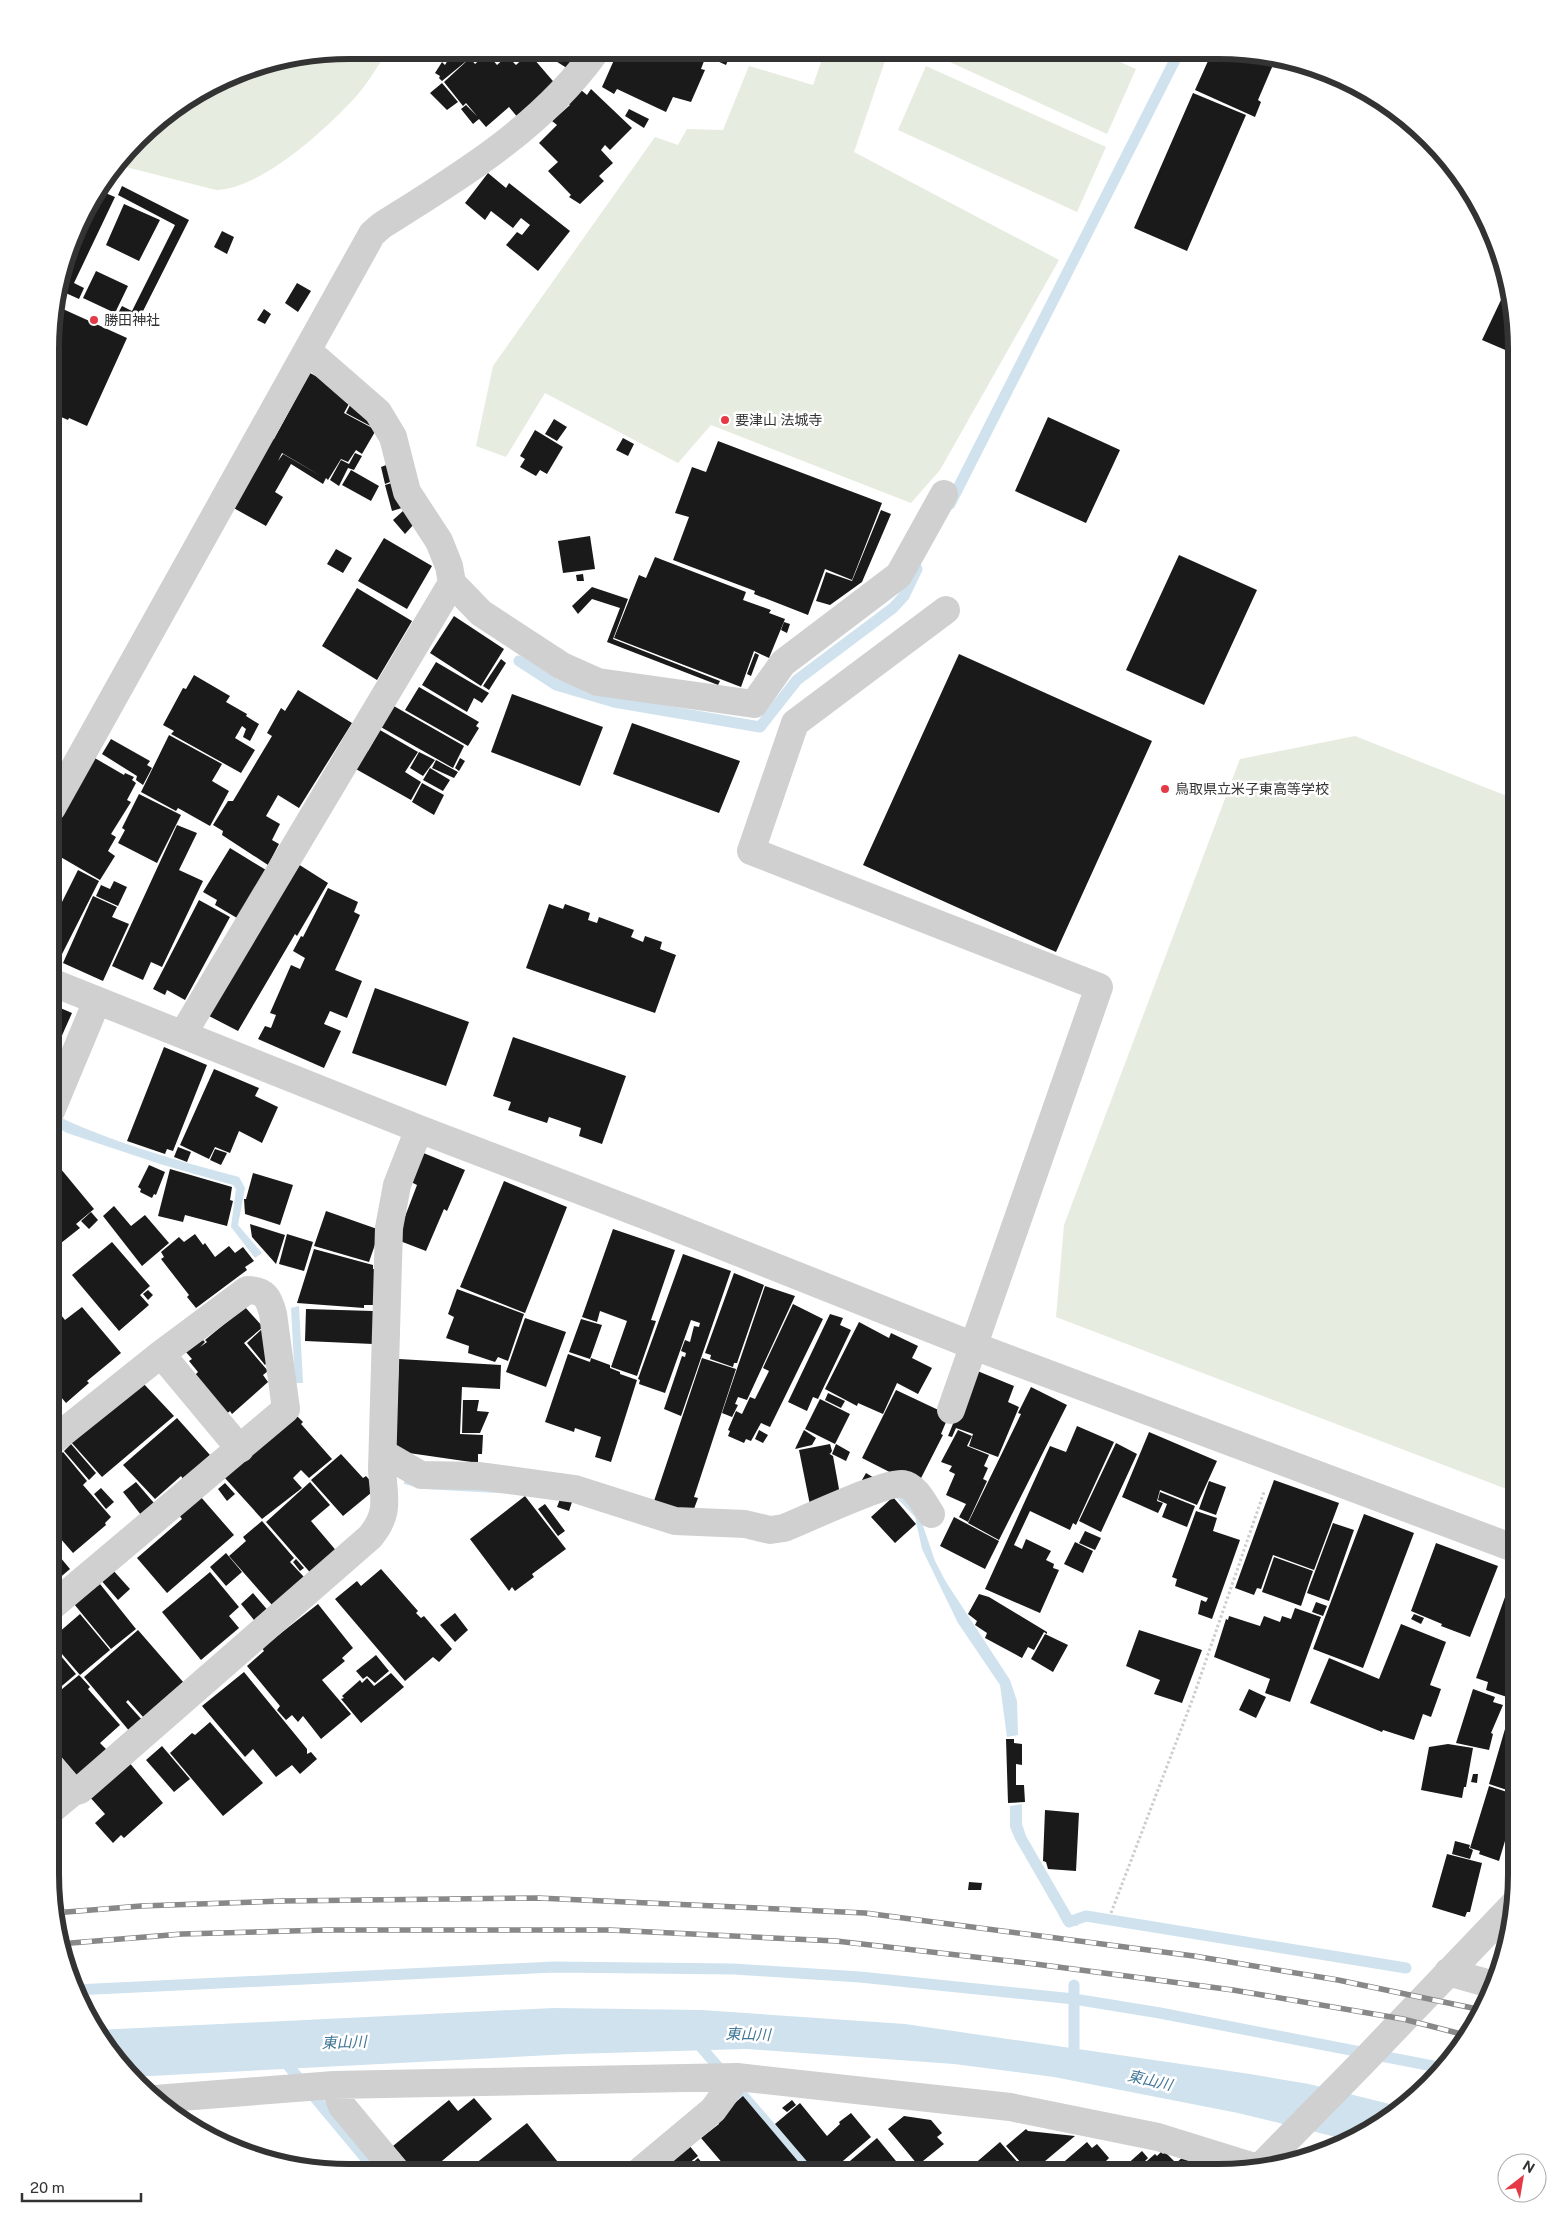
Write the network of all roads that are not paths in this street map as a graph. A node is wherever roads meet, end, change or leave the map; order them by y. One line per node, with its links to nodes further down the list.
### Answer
1 (590, 59): 2 (street)
2 (308, 351): 4 (street); 6 (street)
3 (944, 494): 4 (street)
4 (452, 583): 9 (street)
5 (946, 610): 12 (street)
6 (59, 795)
7 (59, 985): 8 (street)
8 (98, 1001): 9 (street); 10 (street)
9 (183, 1034): 11 (street)
10 (59, 1091)
11 (419, 1129): 12 (street); 17 (street)
12 (974, 1346): 14 (street); 19 (street)
13 (161, 1354): 15 (street); 16 (street); 16 (street)
14 (950, 1410)
15 (59, 1436)
16 (240, 1449): 20 (street)
17 (383, 1453): 18 (street); 22 (street)
18 (931, 1514)
19 (1508, 1546)
20 (59, 1600)
21 (59, 1776): 22 (street)
22 (73, 1792): 23 (street)
23 (59, 1804)
24 (1506, 1911): 25 (street)
25 (1448, 1972): 26 (street); 31 (street)
26 (1487, 1982)
27 (736, 2077): 28 (street); 30 (street); 33 (street)
28 (334, 2085): 29 (street); 32 (street)
29 (165, 2098)
30 (1261, 2161)
31 (1265, 2161)
32 (390, 2164)
33 (648, 2164)

